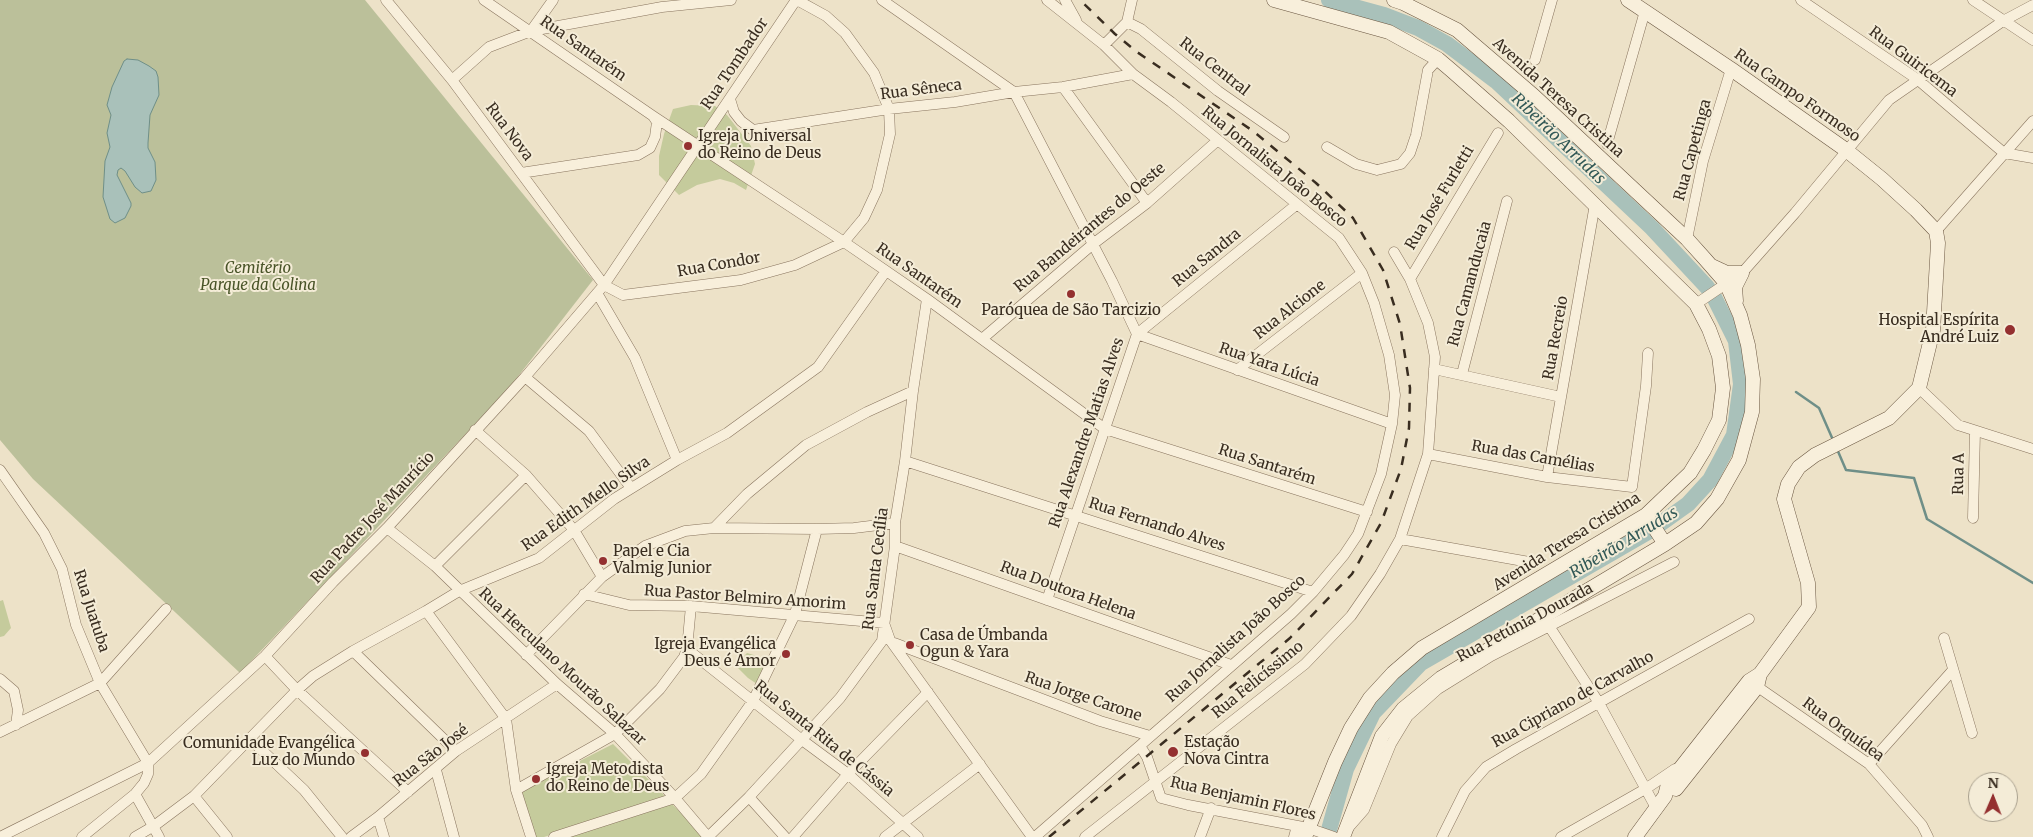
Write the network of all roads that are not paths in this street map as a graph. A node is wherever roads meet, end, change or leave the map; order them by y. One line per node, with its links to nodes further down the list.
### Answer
1 (386, 0): 28 (street, Rua Nova)
2 (484, 0): 21 (street, Rua Santarém)
3 (553, 0): 21 (street)
4 (731, 0): 21 (street)
5 (796, 0): 32 (street, Rua Tombador); 33 (street, Rua Condor)
6 (882, 0): 31 (street)
7 (1047, 0): 20 (street, Rua Jornalista João Bosco)
8 (1066, 0): 20 (street)
9 (1132, 0): 19 (street)
10 (1274, 0): 24 (main road, Avenida Teresa Cristina)
11 (1394, 0): 51 (main road, Avenida Teresa Cristina)
12 (1552, 0): 25 (street)
13 (1628, 0): 17 (main road, Rua Campo Formoso)
14 (1801, 0): 29 (street, Rua Guiricema)
15 (1973, 0): 18 (street)
16 (2033, 5): 18 (street)
17 (1645, 11): 26 (main road, Rua Campo Formoso); 39 (street)
18 (2003, 21): 22 (street); 29 (street)
19 (1127, 22): 23 (street); 37 (street, Rua Central)
20 (1078, 23): 23 (street, Rua Jornalista João Bosco)
21 (531, 31): 28 (street); 34 (street, Rua Santarém)
22 (2033, 40)
23 (1104, 45): 27 (street, Rua Jornalista João Bosco)
24 (1438, 59): 41 (street); 48 (main road, Avenida Teresa Cristina)
25 (1536, 60)
26 (1731, 69): 42 (main road, Rua Campo Formoso); 51 (street, Rua Capetinga)
27 (1133, 74): 30 (street, Rua Sêneca); 38 (street, Rua Jornalista João Bosco)
28 (452, 80): 45 (street, Rua Nova)
29 (1917, 80): 42 (street); 43 (street, Rua Guiricema)
30 (1063, 87): 31 (street, Rua Sêneca); 47 (street)
31 (1014, 92): 33 (street, Rua Sêneca); 53 (street, Rua Alexandre Matias Alves)
32 (730, 98): 33 (street, Rua Sêneca); 40 (street, Rua Tombador)
33 (889, 109): 52 (street, Rua Condor)
34 (653, 116): 40 (street, Rua Santarém); 45 (street)
35 (2033, 121): 43 (street)
36 (1498, 133): 59 (street, Rua José Furletti)
37 (1284, 137)
38 (1218, 140): 47 (street, Rua Bandeirantes do Oeste); 49 (street, Rua Jornalista João Bosco)
39 (1607, 144)
40 (699, 145): 52 (street, Rua Santarém); 60 (street, Rua Padre José Maurício)
41 (1327, 147)
42 (1846, 150): 50 (main road, Rua Campo Formoso); 58 (street)
43 (2004, 153): 44 (street); 50 (street)
44 (2033, 158)
45 (521, 174): 60 (street, Rua Nova)
46 (1507, 201): 71 (street, Rua Camanducaia)
47 (1146, 203): 53 (street, Rua Bandeirantes do Oeste)
48 (1595, 204): 64 (main road, Avenida Teresa Cristina); 75 (street, Rua Recreio)
49 (1296, 205): 57 (street, Rua Jornalista João Bosco); 66 (street, Rua Sandra)
50 (1936, 231): 73 (main road)
51 (1687, 239): 55 (main road, Avenida Teresa Cristina)
52 (844, 242): 56 (street, Rua Santarém); 60 (street, Rua Condor)
53 (1093, 244): 66 (street, Rua Alexandre Matias Alves); 67 (street, Rua Bandeirantes do Oeste)
54 (1394, 252): 59 (street, Rua Felicíssimo)
55 (1711, 266): 58 (main road); 61 (main road, Avenida Teresa Cristina)
56 (886, 272): 63 (street, Rua Santarém); 82 (street, Rua Edith Mello Silva)
57 (1362, 273): 70 (street, Rua Alcione); 76 (street, Rua Jornalista João Bosco)
58 (1742, 273): 61 (street); 65 (main road)
59 (1410, 280): 69 (street, Rua Felicíssimo)
60 (604, 285): 62 (street, Rua Padre José Maurício)
61 (1722, 286): 64 (street); 65 (main road, Avenida Teresa Cristina)
62 (596, 293): 72 (street, Rua Padre José Maurício); 82 (street)
63 (927, 299): 67 (street, Rua Santarém); 74 (street, Rua Santa Cecília)
64 (1699, 301): 90 (main road, Avenida Teresa Cristina)
65 (1736, 306): 98 (main road)
66 (1137, 334): 70 (street, Rua Yara Lúcia); 77 (street, Rua Alexandre Matias Alves)
67 (982, 339): 77 (street, Rua Santarém)
68 (1648, 353): 86 (street, Rua das Camélias)
69 (1434, 369): 71 (street); 81 (street, Rua Felicíssimo)
70 (1237, 370): 76 (street, Rua Yara Lúcia)
71 (1462, 374): 75 (street)
72 (525, 377): 78 (street, Rua Padre José Maurício); 87 (street)
73 (1919, 388): 79 (street); 124 (main road)
74 (913, 391): 83 (street, Rua Santa Cecília); 94 (street)
75 (1561, 396): 86 (street, Rua Recreio)
76 (1392, 424): 88 (street, Rua Jornalista João Bosco)
77 (1105, 429): 88 (street, Rua Santarém); 89 (street, Rua Alexandre Matias Alves)
78 (475, 430): 85 (street); 93 (street, Rua Padre José Maurício)
79 (1975, 431): 80 (street); 91 (street, Rua A)
80 (2033, 449)
81 (1428, 454): 86 (street, Rua das Camélias); 97 (street, Rua Felicíssimo)
82 (677, 460): 87 (street, Rua Edith Mello Silva)
83 (906, 461): 89 (street, Rua Fernando Alves); 92 (street, Rua Santa Cecília)
84 (0, 470): 125 (street, Rua Juatuba)
85 (526, 475): 95 (street); 102 (street)
86 (1546, 477)
87 (631, 488): 95 (street, Rua Edith Mello Silva)
88 (1367, 512): 105 (street, Rua Jornalista João Bosco)
89 (1075, 514): 105 (street, Rua Fernando Alves); 107 (street, Rua Alexandre Matias Alves)
90 (1647, 516): 98 (main road); 160 (main road, Avenida Teresa Cristina)
91 (1973, 518)
92 (895, 523): 96 (street); 99 (street, Rua Santa Cecília)
93 (387, 528): 102 (street, Rua Herculano Mourão Salazar); 120 (street, Rua Padre José Maurício)
94 (714, 528): 96 (street); 103 (street)
95 (574, 530): 103 (street); 104 (street, Rua Edith Mello Silva)
96 (817, 530): 111 (street)
97 (1400, 539): 100 (street); 147 (street, Rua Felicíssimo)
98 (1664, 543): 161 (main road)
99 (895, 546): 107 (street, Rua Doutora Helena); 113 (street, Rua Santa Cecília)
100 (1529, 562)
101 (1674, 562): 114 (street, Rua Petúnia Dourada)
102 (435, 566): 104 (street, Rua Herculano Mourão Salazar)
103 (602, 577): 106 (street)
104 (459, 591): 110 (street, Rua Edith Mello Silva); 119 (street, Rua Herculano Mourão Salazar)
105 (1313, 592): 121 (street, Rua Jornalista João Bosco)
106 (584, 594): 108 (street, Rua Pastor Belmiro Amorim); 119 (street)
107 (1047, 600): 121 (street, Rua Doutora Helena)
108 (691, 606): 111 (street, Rua Pastor Belmiro Amorim); 117 (street)
109 (166, 609): 125 (street)
110 (426, 612): 118 (street, Rua Edith Mello Silva); 131 (street)
111 (795, 614): 113 (street, Rua Pastor Belmiro Amorim); 129 (street)
112 (1749, 619): 130 (street, Rua Cipriano de Carvalho)
113 (884, 623): 116 (street); 138 (street, Rua Santa Cecília)
114 (1549, 626): 130 (street); 161 (street, Rua Petúnia Dourada)
115 (1944, 638): 122 (street)
116 (894, 643): 128 (street); 136 (street, Rua Jorge Carone)
117 (686, 650): 129 (street, Rua Santa Rita de Cássia); 135 (street)
118 (353, 651): 127 (street, Rua Edith Mello Silva); 140 (street)
119 (526, 655): 126 (street, Rua Herculano Mourão Salazar)
120 (265, 656): 127 (street); 142 (street, Rua Padre José Maurício)
121 (1231, 665): 136 (street, Rua Jornalista João Bosco)
122 (1953, 670): 134 (street); 144 (street)
123 (0, 679): 132 (street)
124 (1755, 681): 141 (main road); 144 (street, Rua Orquídea); 155 (main road)
125 (100, 683): 132 (street); 142 (street, Rua Juatuba)
126 (557, 684): 131 (street, Rua São José); 135 (street, Rua Herculano Mourão Salazar)
127 (297, 690): 137 (street, Rua Edith Mello Silva); 150 (street)
128 (928, 692): 143 (street); 146 (street)
129 (753, 700): 138 (street, Rua Santa Rita de Cássia); 154 (street)
130 (1599, 703): 148 (street); 182 (street, Rua Cipriano de Carvalho)
131 (506, 719): 140 (street, Rua São José); 149 (street)
132 (16, 724): 133 (street)
133 (0, 732)
134 (1972, 732)
135 (614, 734): 149 (street); 154 (street, Rua Herculano Mourão Salazar)
136 (1150, 736): 139 (street, Rua Jornalista João Bosco)
137 (251, 740): 152 (street, Rua Edith Mello Silva); 167 (street)
138 (802, 740): 146 (street, Rua Santa Rita de Cássia); 153 (street, Rua Santa Cecília)
139 (1140, 746): 147 (street, Rua Jorge Carone); 178 (street, Rua Jornalista João Bosco)
140 (456, 751): 145 (street, Rua São José)
141 (1686, 761): 148 (street); 155 (main road)
142 (148, 763): 151 (street); 163 (street, Rua Padre José Maurício)
143 (980, 764): 158 (street); 178 (street)
144 (1868, 764): 185 (street, Rua Orquídea)
145 (436, 770): 150 (street, Rua São José); 170 (street)
146 (848, 774): 158 (street, Rua Santa Rita de Cássia); 175 (street)
147 (1154, 780): 156 (street, Rua Benjamin Flores); 179 (street, Rua Felicíssimo)
148 (1647, 788): 155 (street); 183 (street)
149 (516, 790): 171 (street)
150 (408, 792): 157 (street, Rua São José)
151 (135, 794): 159 (street); 162 (street)
152 (194, 796): 159 (street, Rua Edith Mello Silva); 166 (street)
153 (749, 797): 173 (street, Rua Santa Cecília); 174 (street)
154 (675, 798): 172 (street); 173 (street, Rua Herculano Mourão Salazar)
155 (1660, 802): 184 (main road)
156 (1211, 808): 160 (street, Rua Benjamin Flores); 180 (street)
157 (378, 817): 168 (street, Rua São José); 169 (street)
158 (903, 823): 176 (street); 177 (street, Rua Santa Rita de Cássia)
159 (154, 826): 164 (street, Rua Edith Mello Silva); 165 (street)
160 (1306, 830): 161 (street, Rua Benjamin Flores); 181 (street, Avenida Teresa Cristina)
161 (1341, 835)
162 (83, 836)
163 (0, 837)
164 (135, 837)
165 (159, 837)
166 (227, 837)
167 (342, 837)
168 (351, 837)
169 (384, 837)
170 (454, 837)
171 (531, 837)
172 (554, 837)
173 (708, 837)
174 (785, 837)
175 (793, 837)
176 (885, 837)
177 (918, 837)
178 (1034, 837)
179 (1085, 837)
180 (1200, 837)
181 (1294, 837)
182 (1442, 837)
183 (1561, 837)
184 (1636, 837)
185 (1928, 837)

